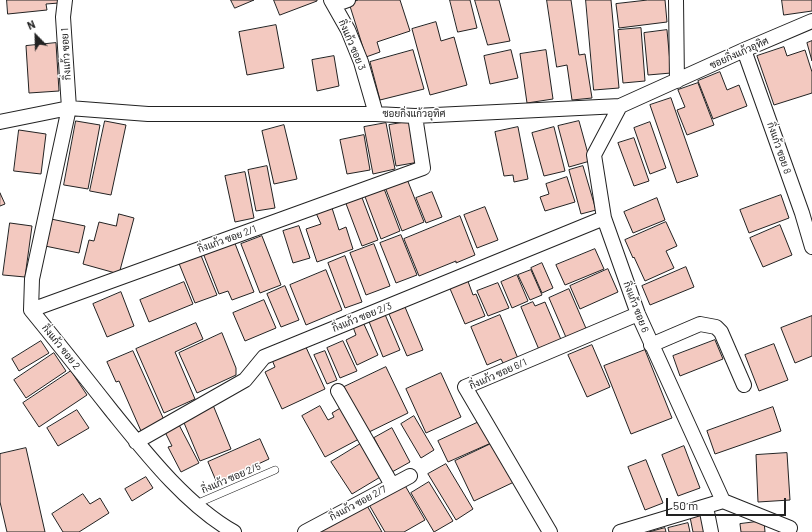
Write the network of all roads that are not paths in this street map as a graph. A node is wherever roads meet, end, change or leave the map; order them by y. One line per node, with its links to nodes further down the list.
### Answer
1 (66, 0): 9 (street, กิ่งแก้ว ซอย 1)
2 (348, 0): 4 (street)
3 (676, 0): 7 (street)
4 (332, 2): 10 (street, กิ่งแก้ว ซอย 3)
5 (812, 21): 6 (street, ซอยกิ่งแก้วอุทิศ)
6 (744, 50): 7 (street, ซอยกิ่งแก้วอุทิศ); 13 (street, กิ่งแก้ว ซอย 8)
7 (677, 81): 8 (street, ซอยกิ่งแก้วอุทิศ)
8 (620, 106): 11 (street, ซอยกิ่งแก้วอุทิศ); 14 (street, กิ่งแก้ว ซอย 6)
9 (69, 108): 10 (street, ซอยกิ่งแก้วอุทิศ); 12 (street, ซอยกิ่งแก้วอุทิศ); 16 (street)
10 (376, 114): 11 (street, ซอยกิ่งแก้วอุทิศ)
11 (415, 116): 16 (street, กิ่งแก้ว ซอย 2/1)
12 (0, 122)
13 (807, 211): 15 (street, กิ่งแก้ว ซอย 8)
14 (604, 218): 17 (street, กิ่งแก้ว ซอย 6); 21 (street, กิ่งแก้ว ซอย 2/3)
15 (812, 247)
16 (31, 310): 21 (street, กิ่งแก้ว ซอย 2)
17 (638, 314): 18 (street, กิ่งแก้ว ซอย 6); 31 (street, กิ่งแก้ว ซอย 6/1)
18 (651, 345): 19 (street); 25 (street, กิ่งแก้ว ซอย 6)
19 (744, 385)
20 (338, 391): 24 (street)
21 (136, 442): 26 (street, กิ่งแก้ว ซอย 2)
22 (275, 470): 26 (lane, กิ่งแก้ว ซอย 2/5)
23 (410, 476): 24 (street, กิ่งแก้ว ซอย 2/7)
24 (392, 485): 30 (street, กิ่งแก้ว ซอย 2/7)
25 (723, 501): 27 (street); 28 (street)
26 (196, 504): 29 (street, กิ่งแก้ว ซอย 2)
27 (706, 507): 32 (street); 33 (street)
28 (790, 528)
29 (228, 531)
30 (305, 532)
31 (550, 532)
32 (620, 532)
33 (710, 532)

